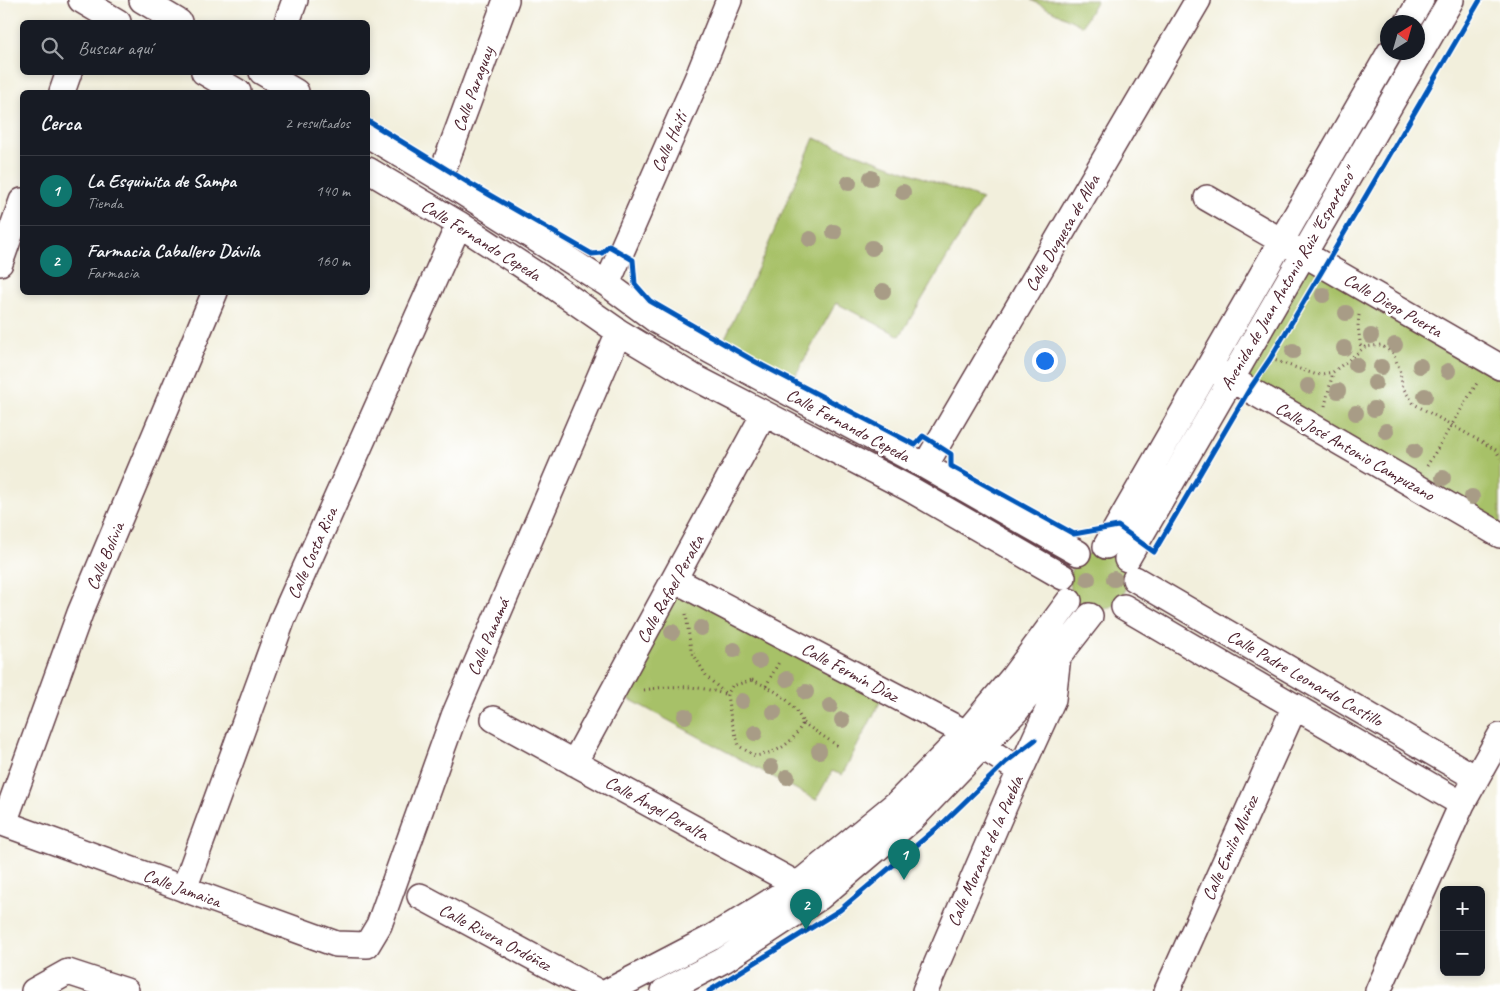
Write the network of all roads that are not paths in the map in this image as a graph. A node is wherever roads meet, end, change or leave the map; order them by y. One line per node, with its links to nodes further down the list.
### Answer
1 (142, 0): 11 (street)
2 (295, 0): 12 (street)
3 (506, 0): 22 (street, Calle Paraguay)
4 (729, 0): 29 (street, Calle Haití)
5 (1198, 0): 35 (street, Calle Duquesa de Alba)
6 (1421, 0): 9 (street)
7 (1451, 0): 27 (street, Avenida de Juan Antonio Ruiz "Espartaco")
8 (87, 10): 10 (street)
9 (1412, 15)
10 (113, 20)
11 (177, 20)
12 (287, 20)
13 (1385, 60): 26 (street, Avenida de Juan Antonio Ruiz "Espartaco")
14 (68, 75): 17 (street)
15 (209, 75): 18 (street)
16 (268, 75): 19 (street)
17 (63, 90)
18 (235, 90)
19 (293, 90)
20 (370, 136): 22 (street, Calle Fernando Cepeda)
21 (370, 171): 25 (street, Calle Fernando Cepeda)
22 (440, 178): 29 (street, Calle Fernando Cepeda)
23 (1207, 198): 26 (street, Calle Diego Puerta)
24 (20, 207): 28 (street)
25 (458, 224): 31 (street, Calle Fernando Cepeda); 55 (street, Calle Costa Rica)
26 (1281, 241): 27 (street, Calle Diego Puerta); 33 (street, Avenida de Juan Antonio Ruiz "Espartaco")
27 (1304, 254): 32 (street, Calle Diego Puerta); 33 (street, Avenida de Juan Antonio Ruiz "Espartaco")
28 (0, 263)
29 (607, 284): 35 (street, Calle Fernando Cepeda)
30 (214, 295): 53 (street, Calle Bolivia)
31 (619, 332): 34 (street, Calle Fernando Cepeda); 58 (street, Calle Panamá)
32 (1497, 363)
33 (1229, 379): 36 (street, Calle José Antonio Campuzano); 37 (street, Avenida de Juan Antonio Ruiz "Espartaco"); 39 (street, Avenida de Juan Antonio Ruiz "Espartaco")
34 (764, 414): 40 (street, Calle Rafael Peralta); 41 (street, Calle Fernando Cepeda)
35 (925, 466): 38 (street, Calle Fernando Cepeda)
36 (1500, 535)
37 (1106, 546): 38 (street); 39 (street)
38 (1078, 553): 41 (street)
39 (1131, 569): 42 (street); 51 (street, Calle Padre Leonardo Castillo)
40 (683, 584): 48 (street, Calle Fermín Díaz); 49 (street, Calle Rafael Peralta)
41 (1066, 589): 43 (street); 48 (street)
42 (1124, 607): 43 (street); 45 (street, Calle Padre Leonardo Castillo)
43 (1090, 616): 44 (street)
44 (1059, 655): 48 (street); 50 (street, Calle Morante de la Puebla)
45 (1295, 706): 52 (street, Calle Padre Leonardo Castillo); 65 (street, Calle Emilio Muñoz)
46 (494, 719): 49 (street, Calle Ángel Peralta)
47 (1500, 736): 51 (street)
48 (974, 740): 50 (street, Calle Fermín Díaz); 54 (street); 57 (street)
49 (574, 763): 54 (street, Calle Ángel Peralta)
50 (1020, 771): 64 (street, Calle Morante de la Puebla)
51 (1476, 778): 52 (street)
52 (1462, 804): 66 (street)
53 (2, 823): 55 (street, Calle Jamaica)
54 (797, 885): 57 (street, Calle Ángel Peralta); 62 (street)
55 (184, 889): 58 (street, Calle Jamaica)
56 (420, 896): 61 (street, Calle Rivera Ordóñez)
57 (820, 897): 63 (street)
58 (367, 945)
59 (34, 991): 60 (street)
60 (126, 991)
61 (596, 991)
62 (610, 991)
63 (664, 991)
64 (925, 991)
65 (1167, 991)
66 (1378, 991)

